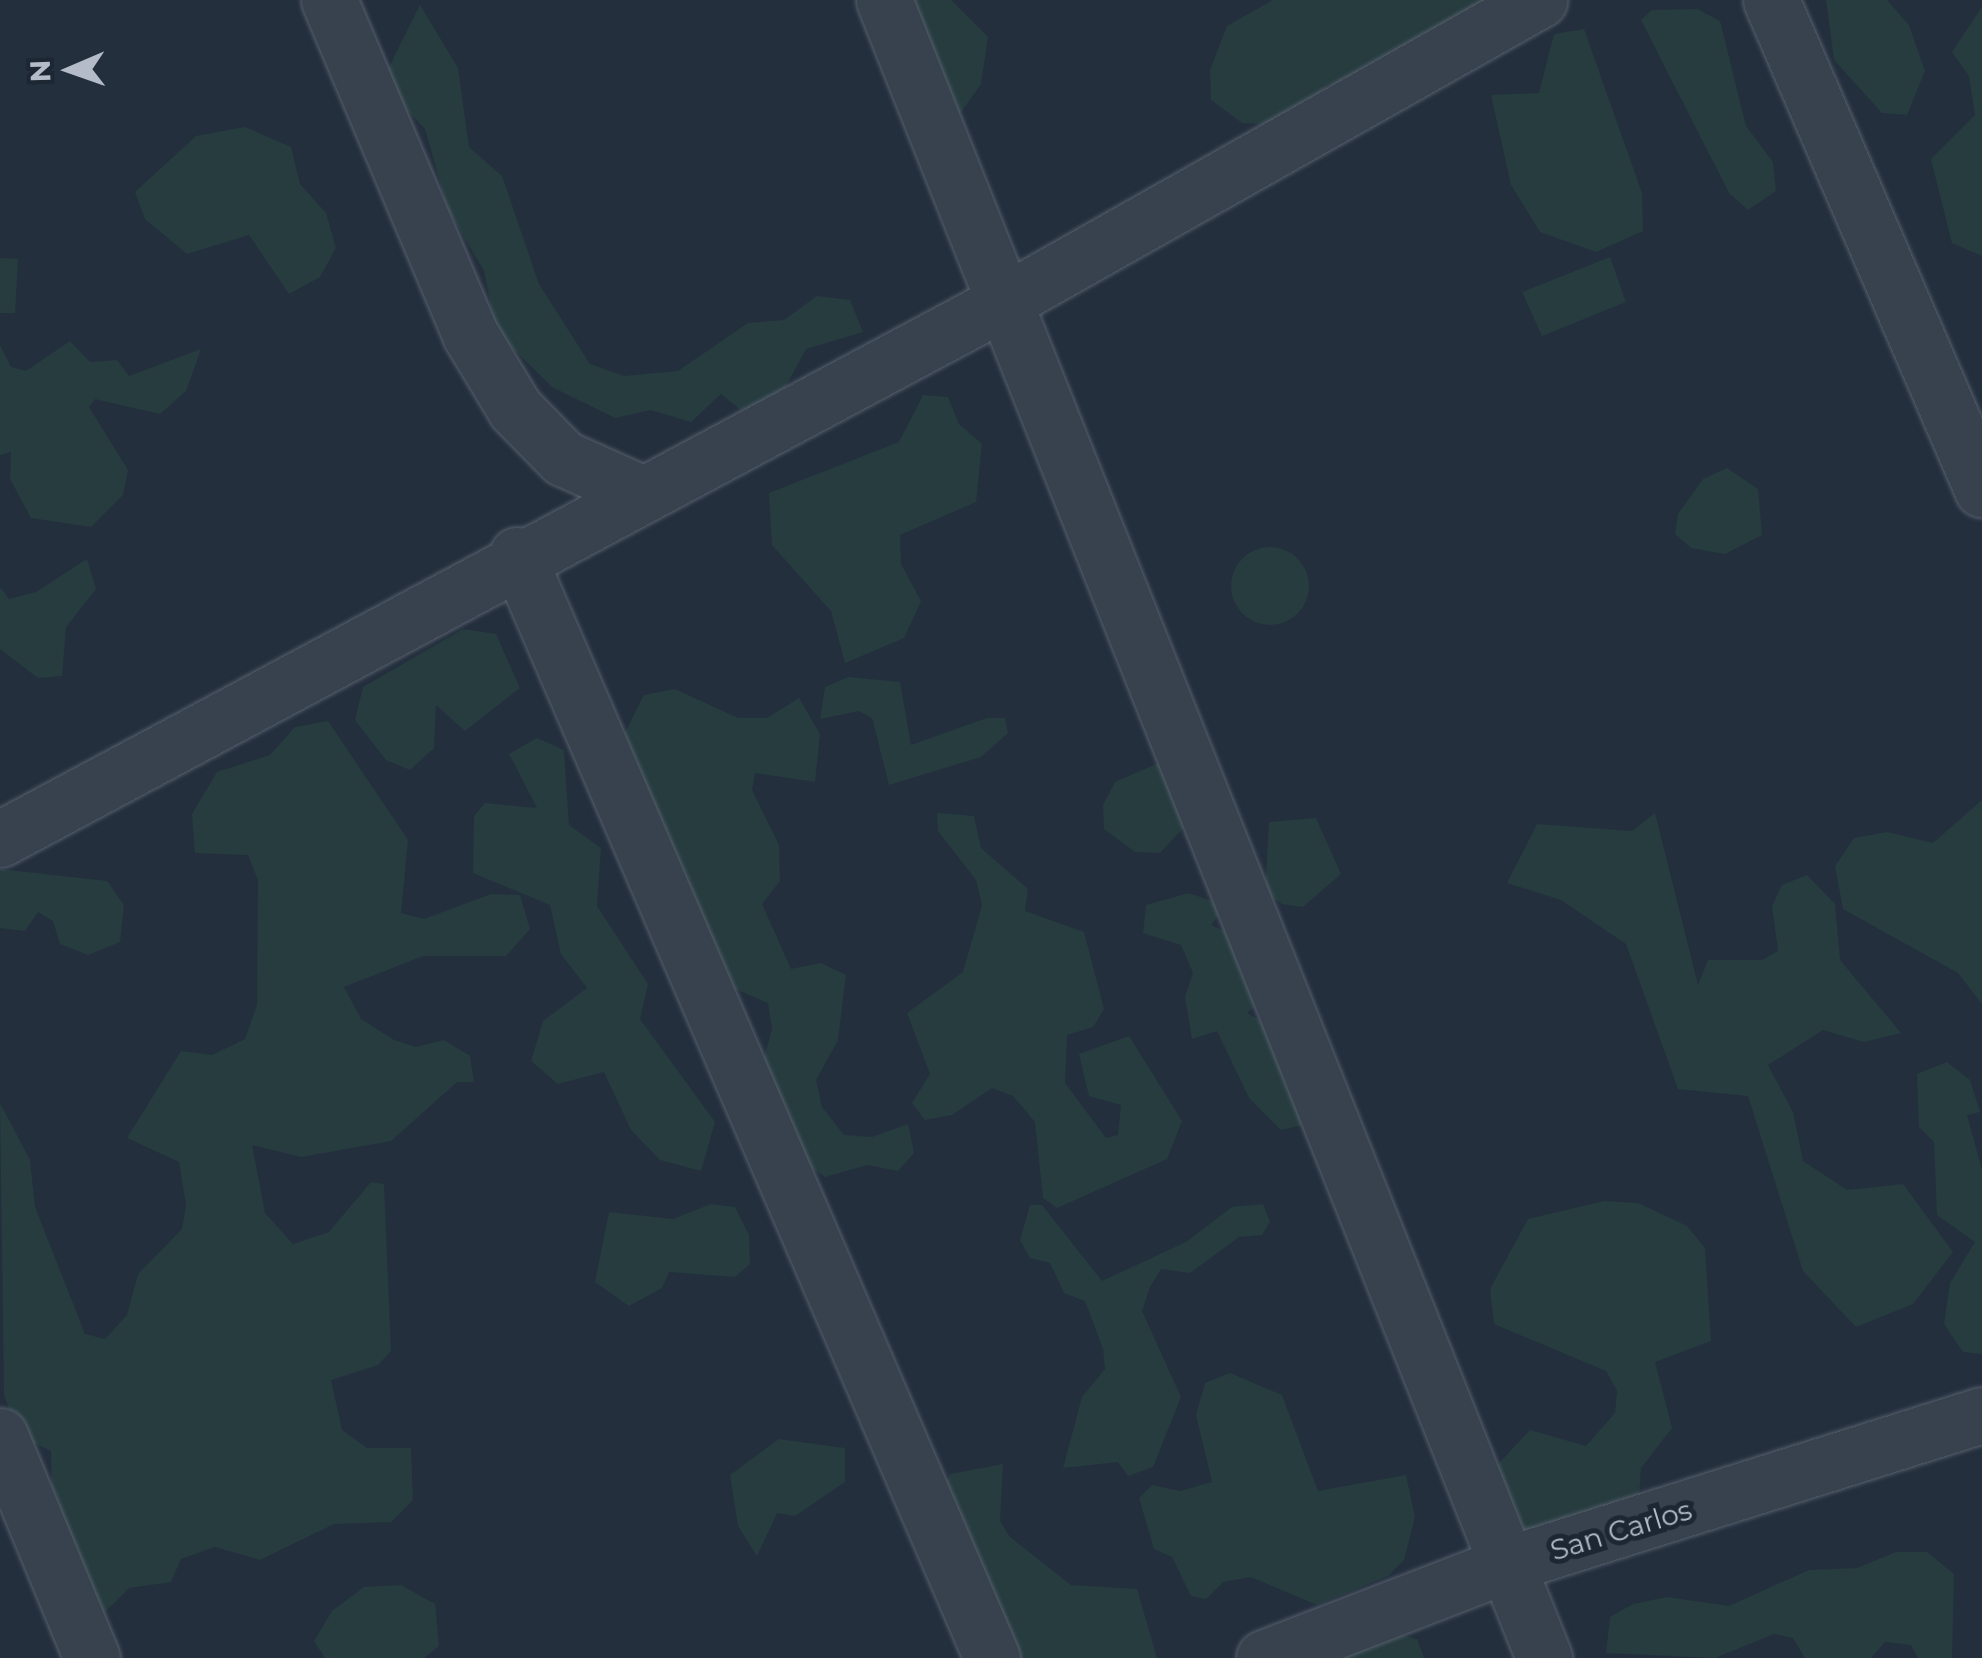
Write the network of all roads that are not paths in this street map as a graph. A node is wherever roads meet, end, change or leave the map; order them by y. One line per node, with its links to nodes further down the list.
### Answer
1 (329, 0): 7 (street)
2 (884, 0): 5 (street)
3 (1539, 0): 5 (street)
4 (1771, 0): 6 (street)
5 (1009, 299): 7 (street); 12 (street)
6 (1982, 489)
7 (643, 494): 8 (street)
8 (517, 555): 9 (street); 14 (street)
9 (0, 839)
10 (1982, 1415): 12 (street, San Carlos)
11 (0, 1436): 13 (street)
12 (1505, 1566): 15 (street, San Carlos); 16 (street)
13 (92, 1658)
14 (992, 1658)
15 (1264, 1658)
16 (1544, 1658)

